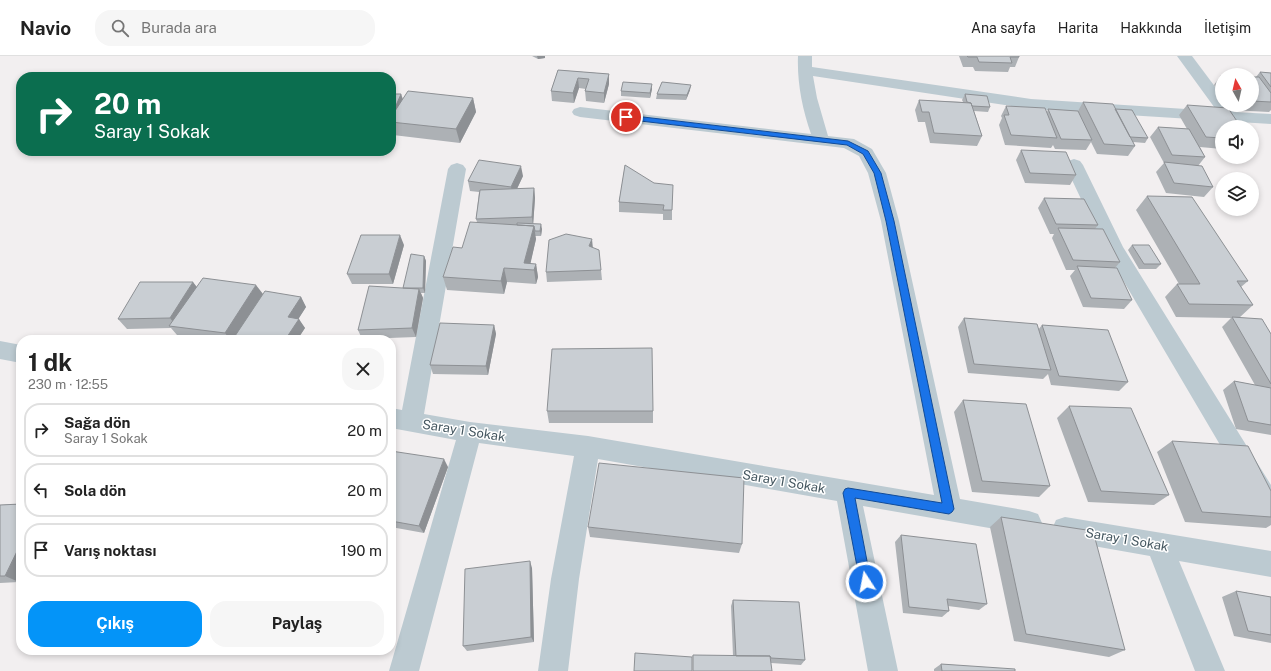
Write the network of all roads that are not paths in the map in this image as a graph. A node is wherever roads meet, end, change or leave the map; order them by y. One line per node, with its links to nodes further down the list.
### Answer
1 (1184, 56): 4 (street)
2 (804, 63): 4 (street); 6 (street)
3 (580, 112): 6 (street)
4 (1229, 116): 5 (street)
5 (1271, 119)
6 (821, 140): 16 (street)
7 (1074, 165): 15 (street)
8 (457, 169): 11 (street)
9 (0, 350): 10 (street)
10 (16, 353)
11 (401, 420): 12 (street, Saray 1 Sokak)
12 (470, 432): 13 (street, Saray 1 Sokak); 19 (street)
13 (588, 447): 14 (street, Saray 1 Sokak); 20 (street)
14 (848, 493): 16 (street, Saray 1 Sokak); 21 (street)
15 (1271, 508)
16 (949, 509): 17 (street, Saray 1 Sokak)
17 (1159, 545): 18 (street, Saray 1 Sokak); 22 (street)
18 (1271, 564)
19 (404, 671)
20 (553, 671)
21 (883, 671)
22 (1210, 671)

